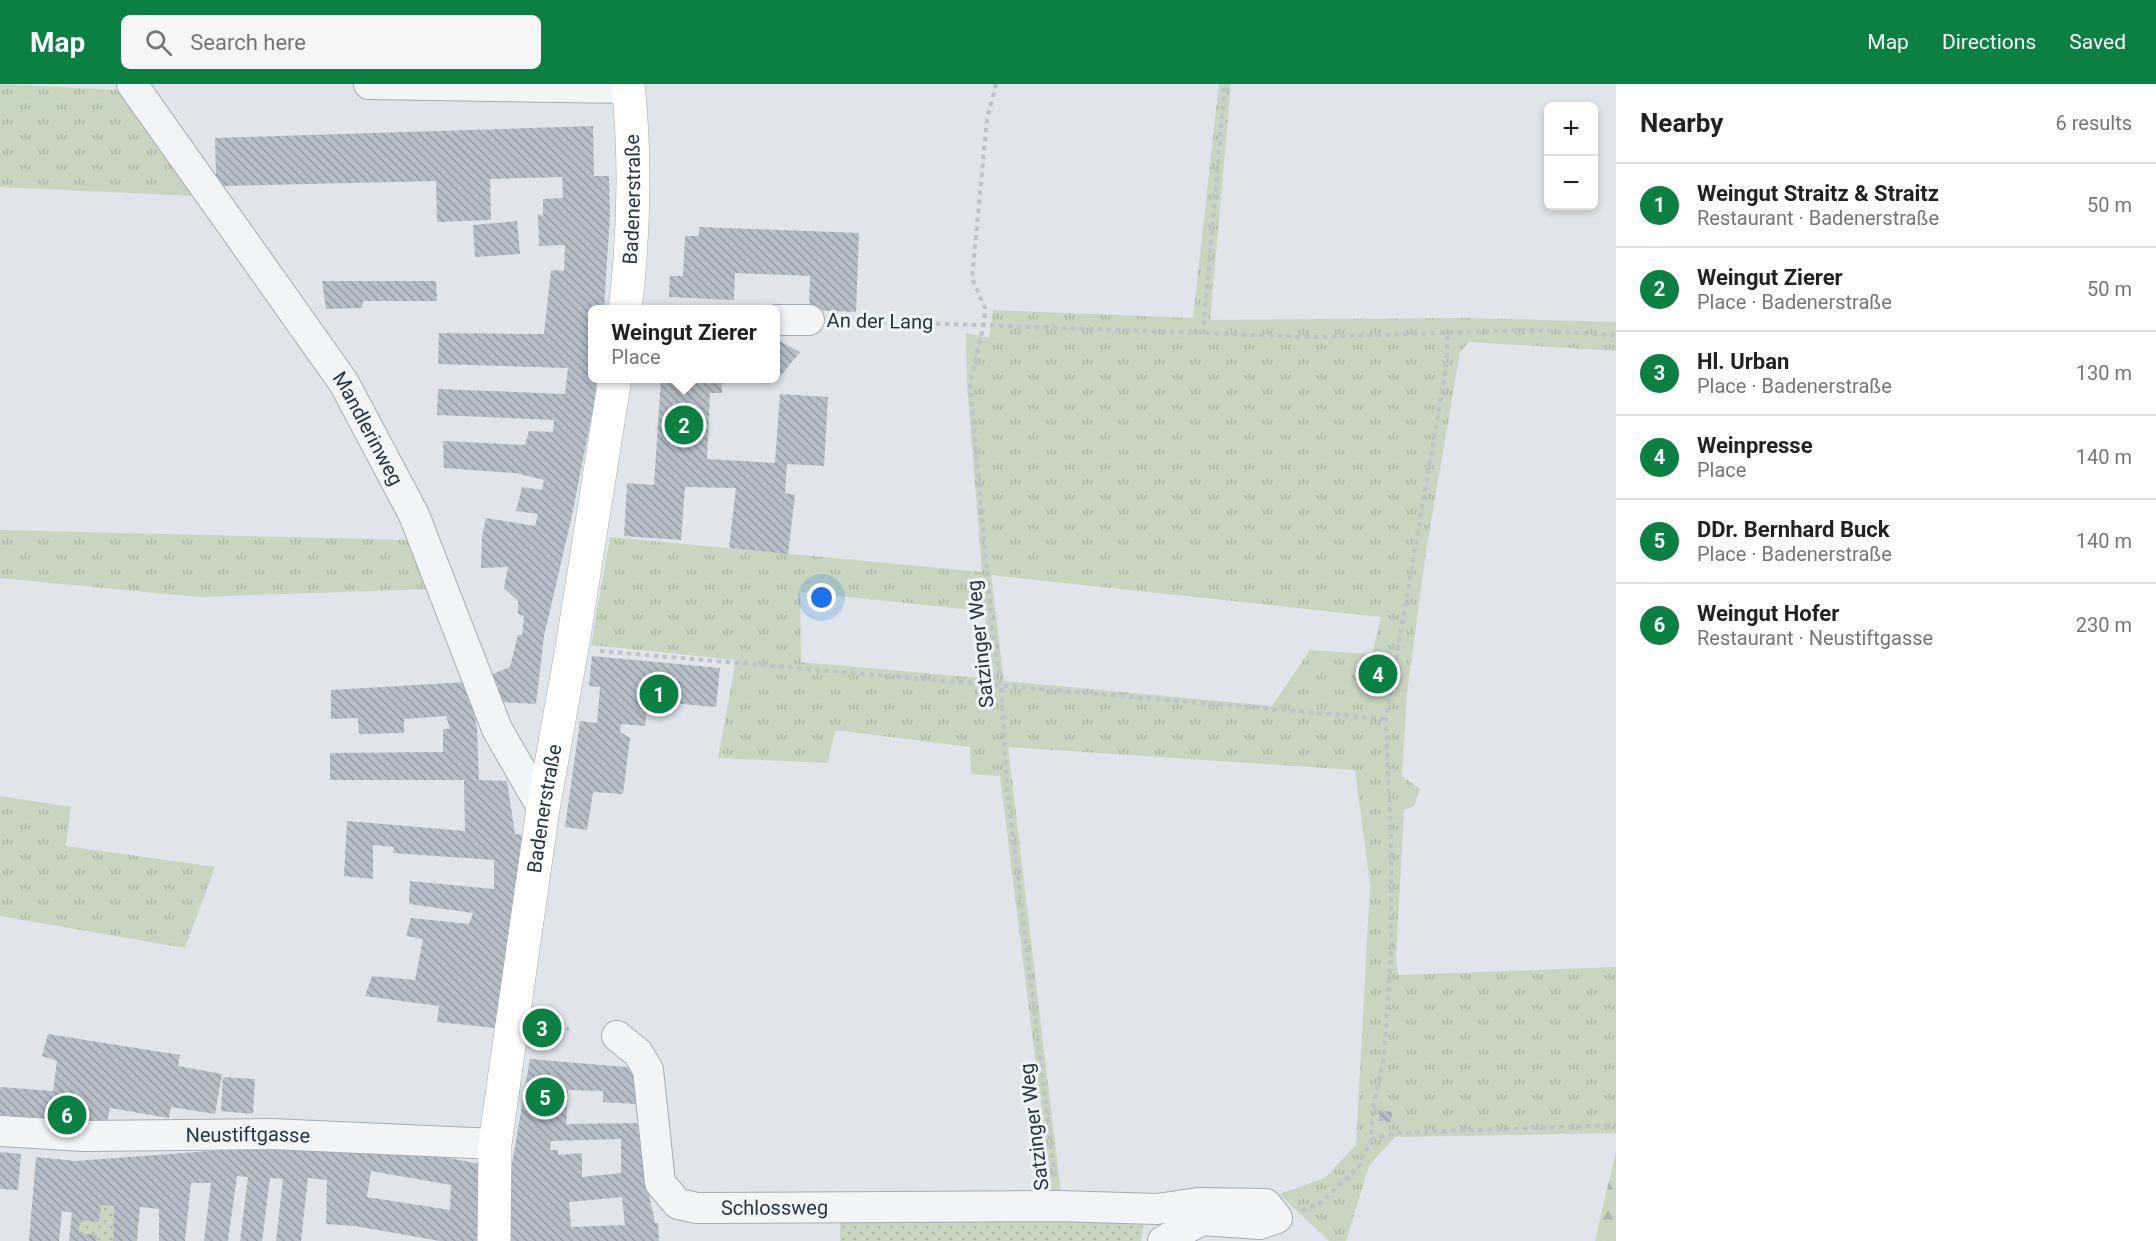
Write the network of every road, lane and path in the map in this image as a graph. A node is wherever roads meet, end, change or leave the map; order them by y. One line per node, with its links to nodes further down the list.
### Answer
1 (132, 84): 17 (street, Mandlerinweg)
2 (369, 84): 5 (street)
3 (996, 84): 9 (path, Satzinger Weg)
4 (1224, 84): 11 (path)
5 (628, 86): 6 (main road, Badenerstraße)
6 (625, 305)
7 (780, 320): 8 (street, An der Lang)
8 (809, 320): 9 (path, An der Lang)
9 (984, 323): 11 (path, An der Lang); 15 (path, Satzinger Weg)
10 (1448, 332): 11 (path, An der Lang); 12 (path, An der Lang); 16 (path)
11 (1203, 334)
12 (1616, 335)
13 (614, 383): 14 (main road, Badenerstraße)
14 (572, 648): 15 (path); 17 (main road, Badenerstraße)
15 (1001, 686): 16 (path); 23 (path, Satzinger Weg)
16 (1386, 718): 21 (path)
17 (543, 809): 22 (main road, Badenerstraße)
18 (617, 1036): 23 (street, Schlossweg)
19 (1616, 1125): 21 (path)
20 (0, 1131): 22 (street, Neustiftgasse)
21 (1371, 1139): 24 (path)
22 (495, 1144): 25 (main road, Badenerstraße)
23 (1059, 1206): 24 (street, Schlossweg)
24 (1277, 1218): 26 (street)
25 (494, 1241)
26 (1163, 1241)

